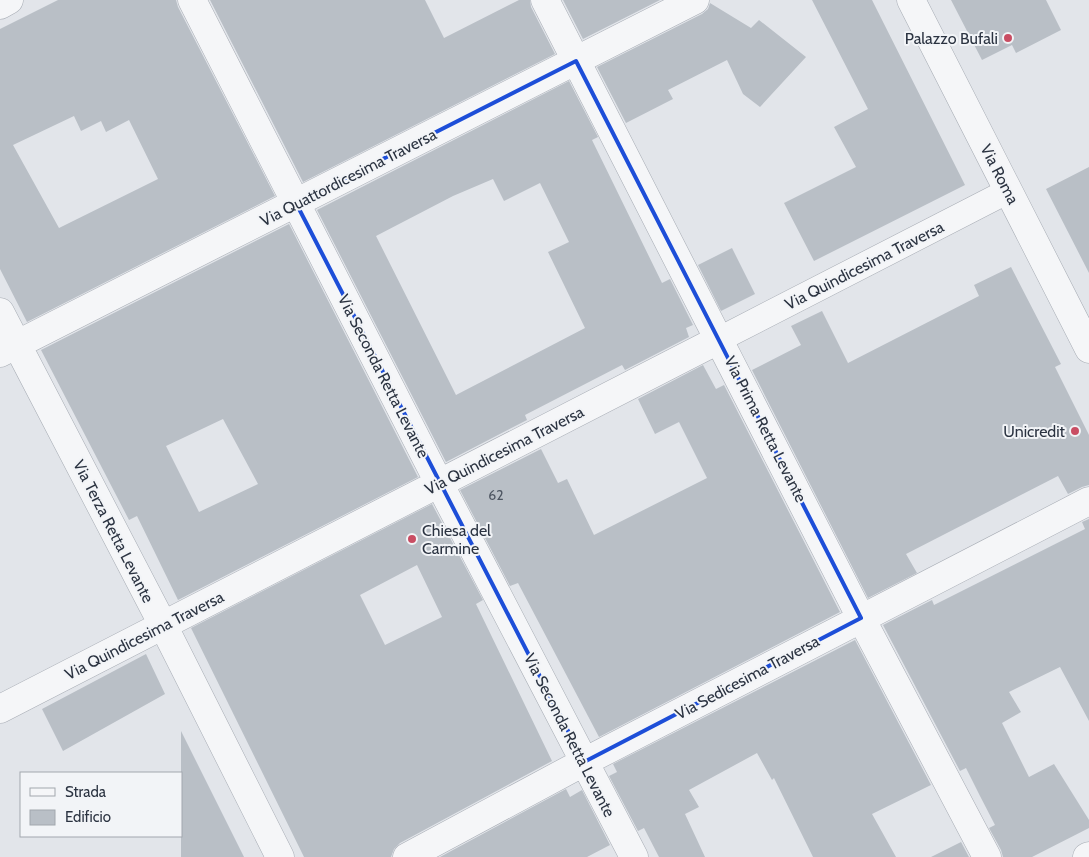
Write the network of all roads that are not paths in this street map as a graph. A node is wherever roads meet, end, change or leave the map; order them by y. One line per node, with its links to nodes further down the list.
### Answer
1 (9, 0): 6 (street)
2 (192, 0): 9 (street, Via Seconda Retta Levante)
3 (545, 0): 7 (street, Via Prima Retta Levante)
4 (695, 0): 7 (street, Via Quattordicesima Traversa)
5 (910, 0): 8 (street, Via Roma)
6 (0, 5)
7 (576, 61): 9 (street, Via Quattordicesima Traversa); 11 (street, Via Prima Retta Levante)
8 (1008, 192): 11 (street, Via Quindicesima Traversa); 13 (street, Via Roma)
9 (296, 203): 12 (street, Via Quattordicesima Traversa); 14 (street, Via Seconda Retta Levante)
10 (0, 312): 12 (street, Via Terza Retta Levante)
11 (720, 339): 14 (street, Via Quindicesima Traversa); 16 (street, Via Prima Retta Levante)
12 (8, 349): 17 (street, Via Terza Retta Levante)
13 (1089, 349)
14 (439, 483): 17 (street, Via Quindicesima Traversa); 19 (street, Via Seconda Retta Levante)
15 (1089, 501): 16 (street, Via Sedicesima Traversa)
16 (862, 618): 19 (street, Via Sedicesima Traversa); 23 (street, Via Prima Retta Levante)
17 (163, 625): 18 (street, Via Quindicesima Traversa); 20 (street, Via Terza Retta Levante)
18 (0, 709)
19 (584, 762): 21 (street, Via Sedicesima Traversa); 22 (street, Via Seconda Retta Levante)
20 (280, 857)
21 (407, 857)
22 (634, 857)
23 (988, 857)

